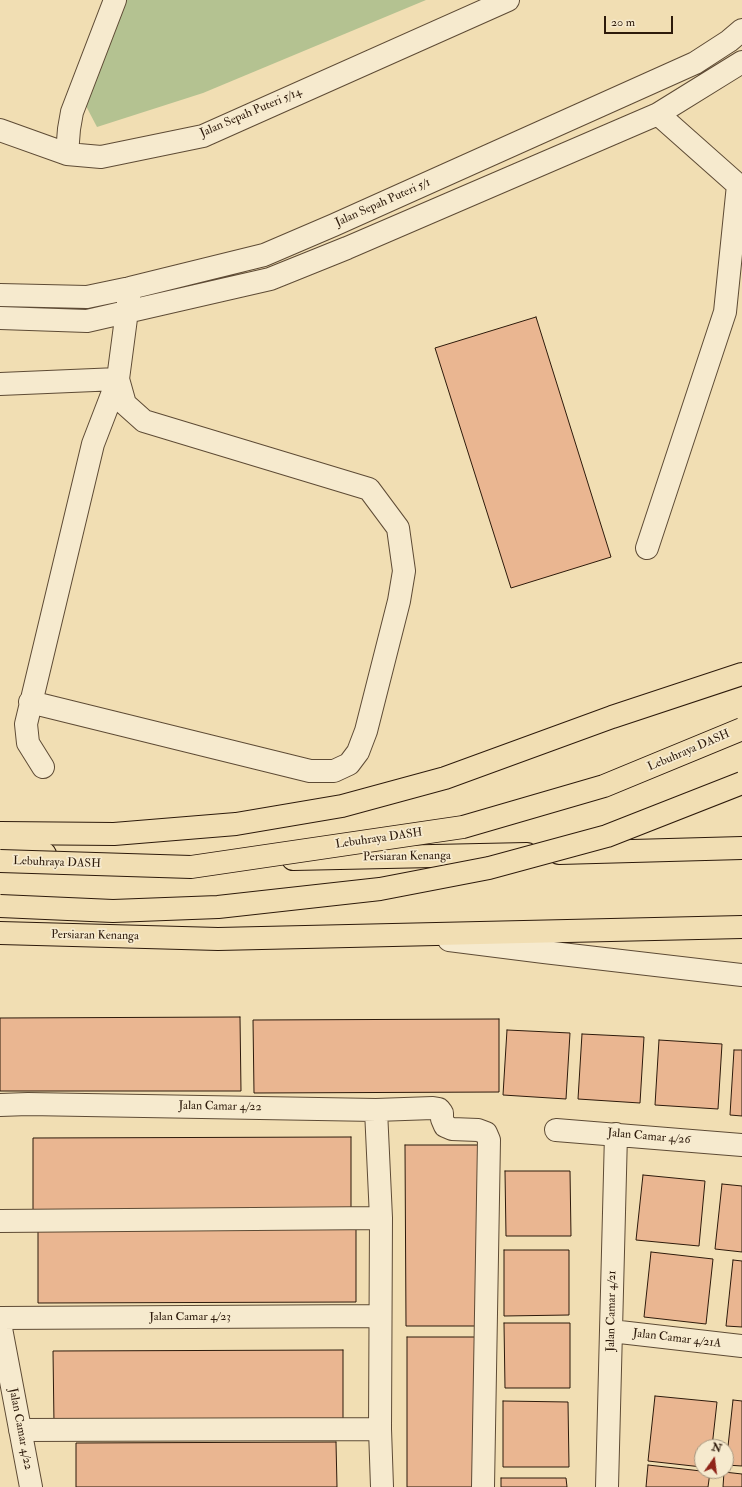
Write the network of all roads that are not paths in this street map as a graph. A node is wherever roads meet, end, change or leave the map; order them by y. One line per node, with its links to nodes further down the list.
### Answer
1 (115, 0): 7 (street)
2 (508, 0): 7 (street, Jalan Sepah Puteri 5/14)
3 (742, 30): 8 (street, Jalan Sepah Puteri 5/1)
4 (742, 62): 5 (street)
5 (658, 114): 10 (street); 14 (street)
6 (0, 130): 7 (street, Jalan Sepah Puteri 5/14)
7 (67, 154)
8 (130, 288): 9 (street, Jalan Sepah Puteri 5/1); 10 (street)
9 (0, 295)
10 (127, 312): 11 (street); 12 (street)
11 (0, 318)
12 (118, 379): 13 (street); 16 (street); 16 (street)
13 (0, 384)
14 (647, 548)
15 (742, 674): 20 (main road)
16 (30, 702): 18 (street)
17 (742, 729): 23 (main road, Lebuhraya DASH, bridge)
18 (43, 768)
19 (742, 783): 24 (main road, bridge)
20 (0, 833)
21 (742, 848): 22 (main road, Persiaran Kenanga)
22 (0, 849)
23 (0, 861)
24 (0, 906)
25 (742, 927): 27 (main road, Persiaran Kenanga)
26 (0, 933): 27 (main road, Persiaran Kenanga)
27 (430, 934): 28 (street)
28 (742, 975)
29 (0, 1105): 30 (street, Jalan Camar 4/22)
30 (376, 1110): 34 (street); 45 (street, Jalan Camar 4/22)
31 (556, 1130): 32 (street, Jalan Camar 4/26)
32 (616, 1134): 33 (street, Jalan Camar 4/26); 39 (street, Jalan Camar 4/21)
33 (742, 1144)
34 (381, 1218): 35 (street); 36 (street)
35 (0, 1221)
36 (380, 1316): 37 (street, Jalan Camar 4/23); 41 (street)
37 (0, 1318)
38 (0, 1323): 42 (street, Jalan Camar 4/22)
39 (611, 1331): 40 (street, Jalan Camar 4/21A); 46 (street, Jalan Camar 4/21)
40 (742, 1346)
41 (380, 1429): 42 (street); 44 (street)
42 (20, 1430): 43 (street, Jalan Camar 4/22)
43 (31, 1487)
44 (382, 1487)
45 (483, 1487)
46 (607, 1487)

